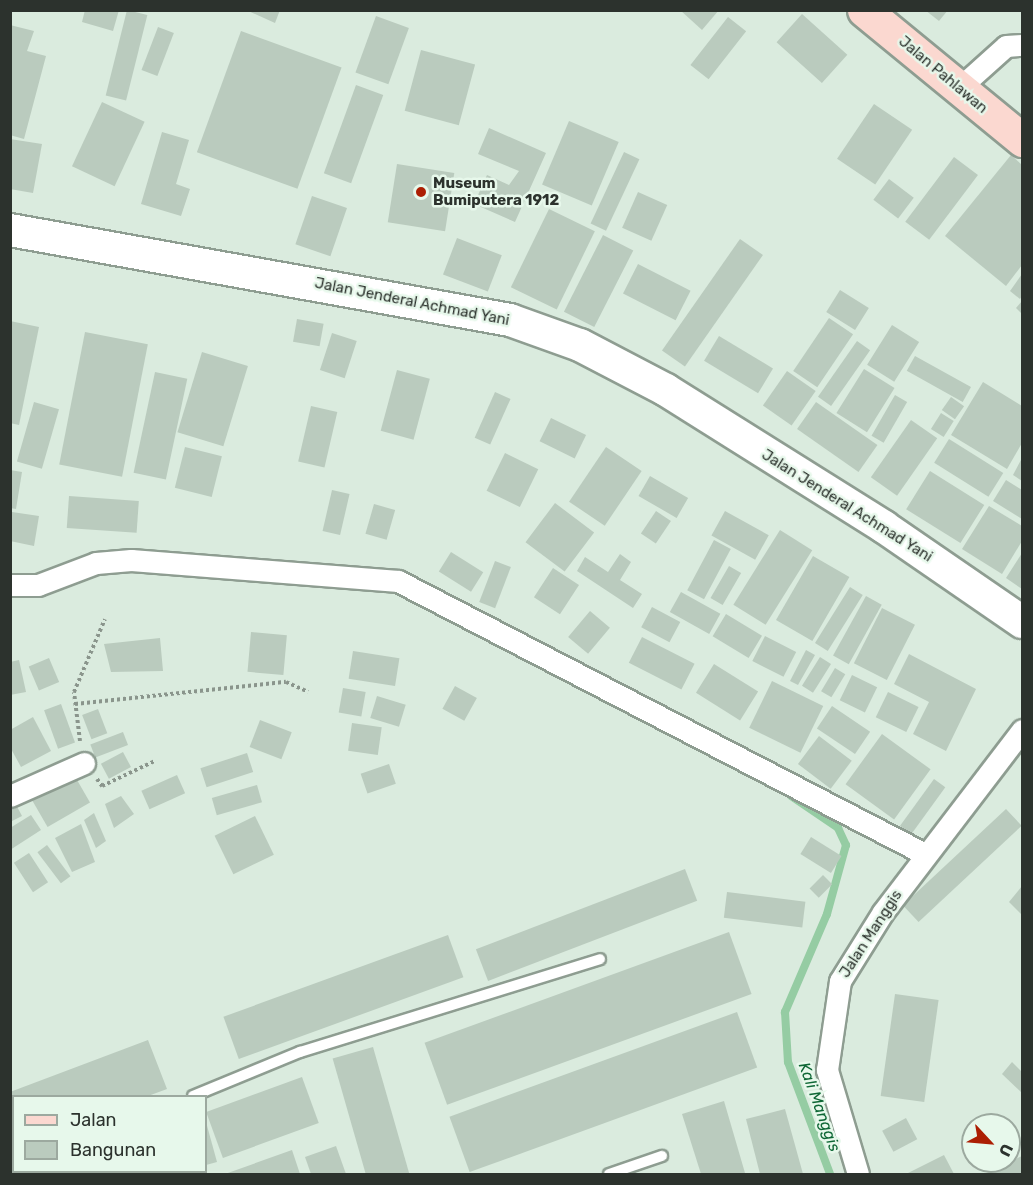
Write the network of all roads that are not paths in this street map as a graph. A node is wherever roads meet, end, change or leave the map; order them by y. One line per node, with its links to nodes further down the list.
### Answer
1 (873, 13): 3 (main road, Jalan Pahlawan)
2 (1023, 45): 3 (street)
3 (958, 89): 4 (main road, Jalan Pahlawan)
4 (1023, 140)
5 (10, 230): 7 (main road, Jalan Jenderal Achmad Yani)
6 (10, 585): 11 (street)
7 (1023, 622)
8 (1023, 730): 11 (street, Jalan Manggis)
9 (84, 763): 10 (street)
10 (10, 796)
11 (925, 854): 16 (street, Jalan Manggis)
12 (600, 959): 13 (lane)
13 (195, 1095)
14 (662, 1156): 15 (lane)
15 (609, 1174)
16 (858, 1174)

